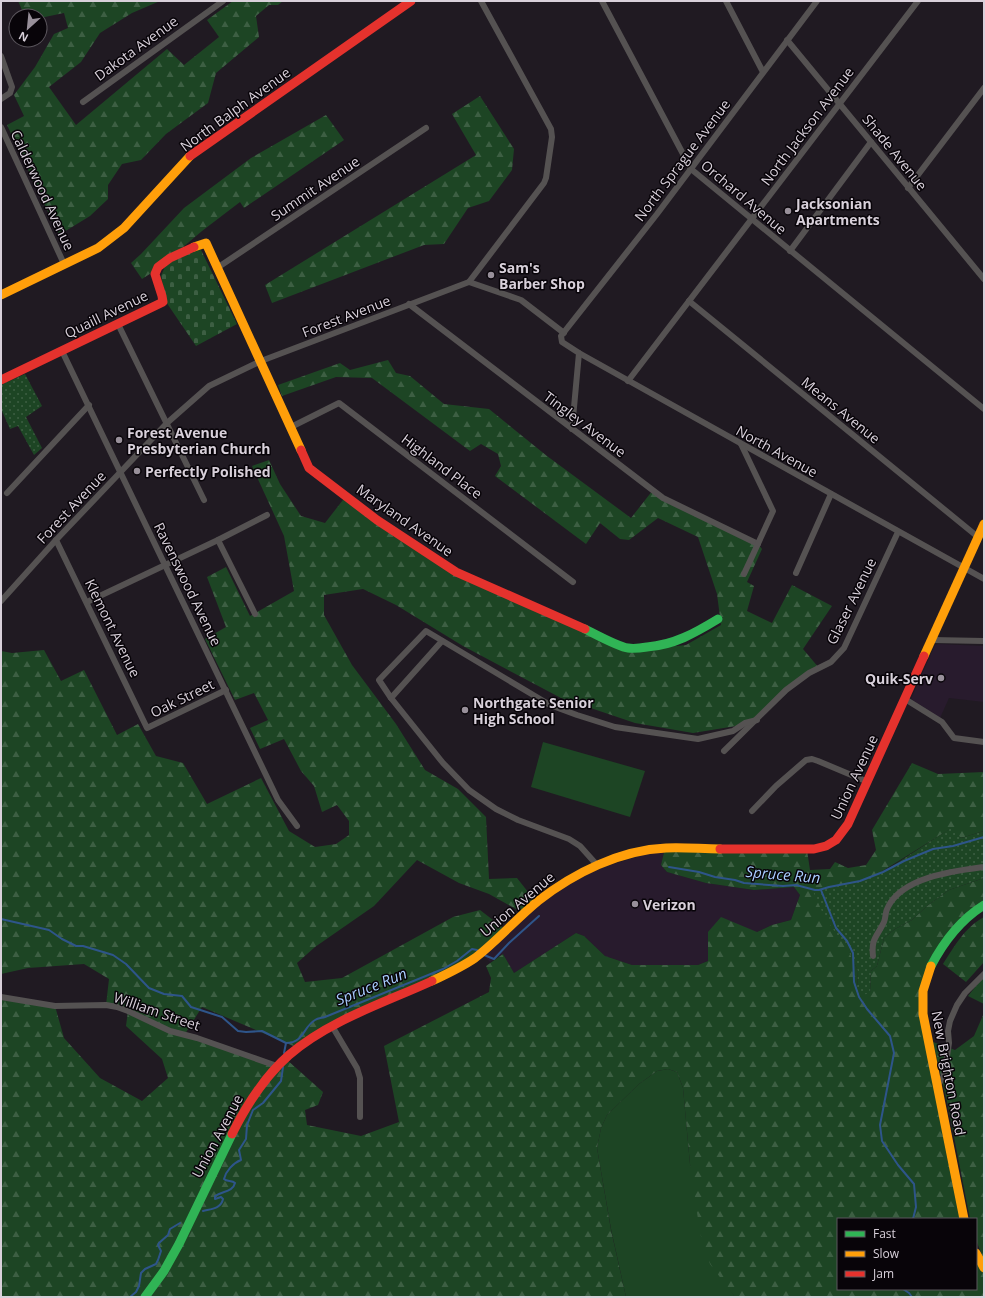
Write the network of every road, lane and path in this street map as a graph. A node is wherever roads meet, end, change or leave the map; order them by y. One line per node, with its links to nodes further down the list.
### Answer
1 (223, 1): 13 (street, Dakota Avenue)
2 (411, 1): 23 (street, North Balph Avenue)
3 (481, 1): 26 (street)
4 (602, 1): 18 (street, Orchard Avenue)
5 (726, 1): 10 (street)
6 (817, 1): 8 (street, North Sprague Avenue)
7 (918, 1): 14 (street, North Jackson Avenue)
8 (787, 40): 10 (street, North Sprague Avenue); 14 (street, Shade Avenue)
9 (1, 56): 12 (street)
10 (763, 72): 18 (street, North Sprague Avenue)
11 (984, 88): 19 (street)
12 (1, 99)
13 (83, 102)
14 (839, 104): 17 (street, Shade Avenue); 20 (street, North Jackson Avenue)
15 (1, 127): 23 (street, Calderwood Avenue)
16 (426, 128): 24 (street, Summit Avenue)
17 (871, 142): 19 (street, Shade Avenue); 22 (street)
18 (691, 169): 20 (street, Orchard Avenue); 31 (street, North Sprague Avenue)
19 (908, 188): 25 (street, Shade Avenue)
20 (751, 220): 22 (street, Orchard Avenue); 28 (street, North Jackson Avenue)
21 (206, 243): 24 (street, Maryland Avenue); 30 (street, Quaill Avenue)
22 (790, 251): 38 (street, Orchard Avenue)
23 (64, 264): 27 (street, North Balph Avenue)
24 (217, 268): 34 (street, Maryland Avenue)
25 (984, 279)
26 (469, 282): 29 (street, Forest Avenue); 31 (street)
27 (1, 295)
28 (689, 301): 36 (street, North Jackson Avenue); 50 (street, Means Avenue)
29 (409, 304): 34 (street, Forest Avenue); 41 (street, Tingley Avenue)
30 (118, 324): 32 (street, Quaill Avenue); 39 (street)
31 (564, 333): 33 (street, North Avenue)
32 (62, 351): 35 (street, Quaill Avenue); 37 (street, Ravenswood Avenue)
33 (578, 353): 36 (street, North Avenue); 41 (street)
34 (260, 361): 39 (street, Forest Avenue); 40 (street, Maryland Avenue)
35 (1, 380)
36 (628, 381): 42 (street, North Avenue)
37 (89, 405): 43 (street, Ravenswood Avenue); 44 (street)
38 (984, 409)
39 (167, 423): 43 (street, Forest Avenue); 46 (street)
40 (291, 427): 59 (street, Highland Place); 63 (street, Maryland Avenue)
41 (572, 429): 53 (street, Tingley Avenue)
42 (741, 444): 45 (street, North Avenue); 53 (street)
43 (121, 471): 51 (street, Forest Avenue); 54 (street, Ravenswood Avenue)
44 (7, 493)
45 (831, 494): 49 (street, North Avenue); 57 (street)
46 (204, 500)
47 (267, 515): 52 (street)
48 (984, 524): 50 (street, Union Avenue)
49 (898, 532): 55 (street, North Avenue); 70 (street, Glaser Avenue)
50 (978, 537): 55 (street, Union Avenue)
51 (56, 540): 60 (street, Forest Avenue); 61 (street, Klemont Avenue)
52 (218, 540): 54 (street); 62 (street)
53 (758, 544): 56 (street)
54 (166, 565): 61 (street); 67 (street, Ravenswood Avenue)
55 (964, 569): 58 (street, North Avenue); 64 (street, Union Avenue)
56 (744, 574)
57 (796, 574)
58 (984, 578)
59 (573, 582)
60 (1, 601)
61 (87, 602): 71 (street, Klemont Avenue)
62 (254, 614)
63 (718, 619)
64 (932, 640): 66 (street); 69 (street, Union Avenue)
65 (442, 641): 68 (street); 68 (street); 70 (street)
66 (984, 641)
67 (226, 690): 71 (street, Oak Street); 76 (street, Ravenswood Avenue)
68 (391, 698): 77 (street)
69 (905, 699): 72 (street); 74 (street, Union Avenue)
70 (757, 720): 73 (street, Glaser Avenue)
71 (147, 728)
72 (984, 742)
73 (724, 751)
74 (868, 782): 75 (street); 77 (street, Union Avenue)
75 (752, 811)
76 (297, 826)
77 (597, 865): 83 (street, Union Avenue)
78 (984, 867): 80 (street)
79 (984, 904): 85 (street, New Brighton Road)
80 (873, 956)
81 (984, 974): 85 (street)
82 (1, 997): 84 (street, William Street)
83 (332, 1026): 84 (street, Union Avenue); 86 (street)
84 (278, 1066): 90 (street, Union Avenue)
85 (937, 1086): 87 (street, New Brighton Road)
86 (360, 1117)
87 (964, 1218)
88 (977, 1255): 89 (street)
89 (984, 1268)
90 (145, 1297)

